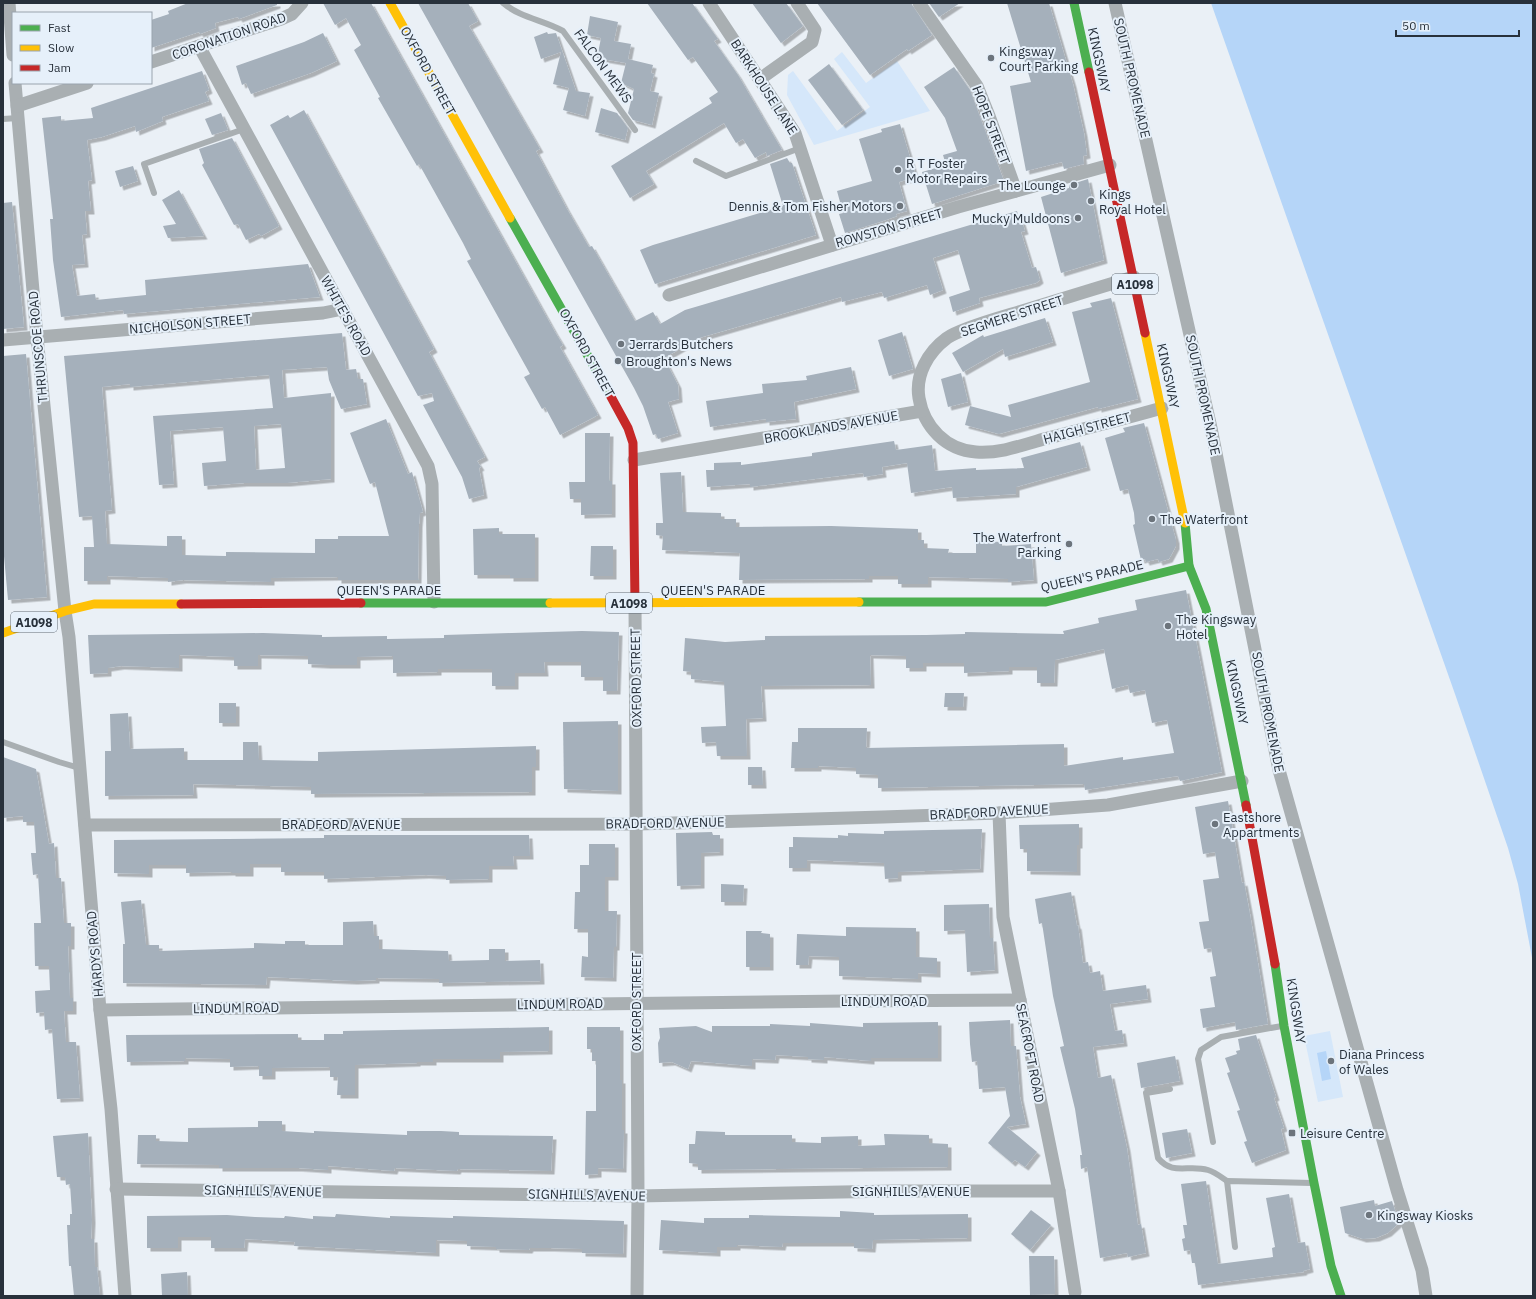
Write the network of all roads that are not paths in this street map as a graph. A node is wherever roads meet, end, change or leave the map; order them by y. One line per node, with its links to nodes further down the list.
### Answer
1 (9, 3): 10 (street)
2 (302, 3): 11 (street, CORONATION ROAD)
3 (390, 3): 33 (main road, OXFORD STREET)
4 (503, 3): 19 (lane, FALCON MEWS)
5 (709, 3): 13 (street, BARKHOUSE LANE)
6 (797, 3): 13 (street)
7 (920, 3): 23 (street, HOPE STREET)
8 (1074, 3): 22 (main road, KINGSWAY / A1098)
9 (1115, 3): 61 (street, SOUTH PROMENADE)
10 (12, 42)
11 (199, 46): 12 (street, CORONATION ROAD); 18 (street, WHITE'S ROAD)
12 (152, 62)
13 (760, 79): 20 (street, BARKHOUSE LANE)
14 (15, 84): 16 (street, THRUNSCOE ROAD)
15 (85, 84): 16 (street)
16 (18, 112): 17 (lane); 29 (street, THRUNSCOE ROAD)
17 (3, 119)
18 (244, 129): 24 (lane); 28 (street, WHITE'S ROAD)
19 (635, 130)
20 (801, 147): 21 (lane); 25 (street, BARKHOUSE LANE)
21 (696, 161)
22 (1110, 165): 23 (street, ROWSTON STREET); 26 (main road, KINGSWAY / A1098)
23 (1016, 191): 25 (street, ROWSTON STREET)
24 (154, 193)
25 (832, 244): 27 (street, ROWSTON STREET)
26 (1134, 277): 31 (main road, KINGSWAY / A1098); 32 (street, SEGMERE STREET)
27 (669, 295)
28 (343, 309): 29 (street, NICHOLSON STREET); 35 (street, WHITE'S ROAD)
29 (36, 337): 30 (street, NICHOLSON STREET); 37 (street, THRUNSCOE ROAD)
30 (3, 340)
31 (1162, 408): 32 (street, HAIGH STREET); 34 (main road, KINGSWAY / A1098)
32 (922, 411): 33 (street, BROOKLANDS AVENUE)
33 (634, 460): 36 (main road, OXFORD STREET)
34 (1189, 566): 36 (main road, QUEEN'S PARADE / A1098); 41 (main road, KINGSWAY)
35 (434, 602): 36 (main road, QUEEN'S PARADE / A1098); 37 (main road, QUEEN'S PARADE / A1098)
36 (635, 603): 43 (street, OXFORD STREET)
37 (65, 611): 38 (main road, A1098); 40 (street, HARDYS ROAD)
38 (3, 633)
39 (3, 742): 40 (lane)
40 (79, 768): 44 (street, HARDYS ROAD)
41 (1242, 781): 42 (street, BRADFORD AVENUE); 48 (main road, KINGSWAY)
42 (998, 813): 43 (street, BRADFORD AVENUE); 45 (street, SEACROFT ROAD)
43 (637, 824): 44 (street, BRADFORD AVENUE); 46 (street, OXFORD STREET)
44 (85, 825): 47 (street, HARDYS ROAD)
45 (1020, 1000): 46 (street, LINDUM ROAD); 54 (street, SEACROFT ROAD)
46 (636, 1003): 47 (street, LINDUM ROAD); 55 (street, OXFORD STREET)
47 (100, 1010): 53 (street, HARDYS ROAD)
48 (1284, 1026): 50 (lane); 52 (main road, KINGSWAY)
49 (1170, 1089): 51 (lane)
50 (1213, 1142)
51 (1227, 1181): 52 (lane); 56 (lane)
52 (1314, 1183): 60 (main road, KINGSWAY)
53 (116, 1189): 55 (street, SIGNHILLS AVENUE); 58 (street, HARDYS ROAD)
54 (1059, 1191): 55 (street, SIGNHILLS AVENUE); 57 (street, SEACROFT ROAD)
55 (638, 1196): 59 (street, OXFORD STREET)
56 (1235, 1247)
57 (1075, 1292)
58 (125, 1296)
59 (637, 1296)
60 (1341, 1296)
61 (1426, 1296)

